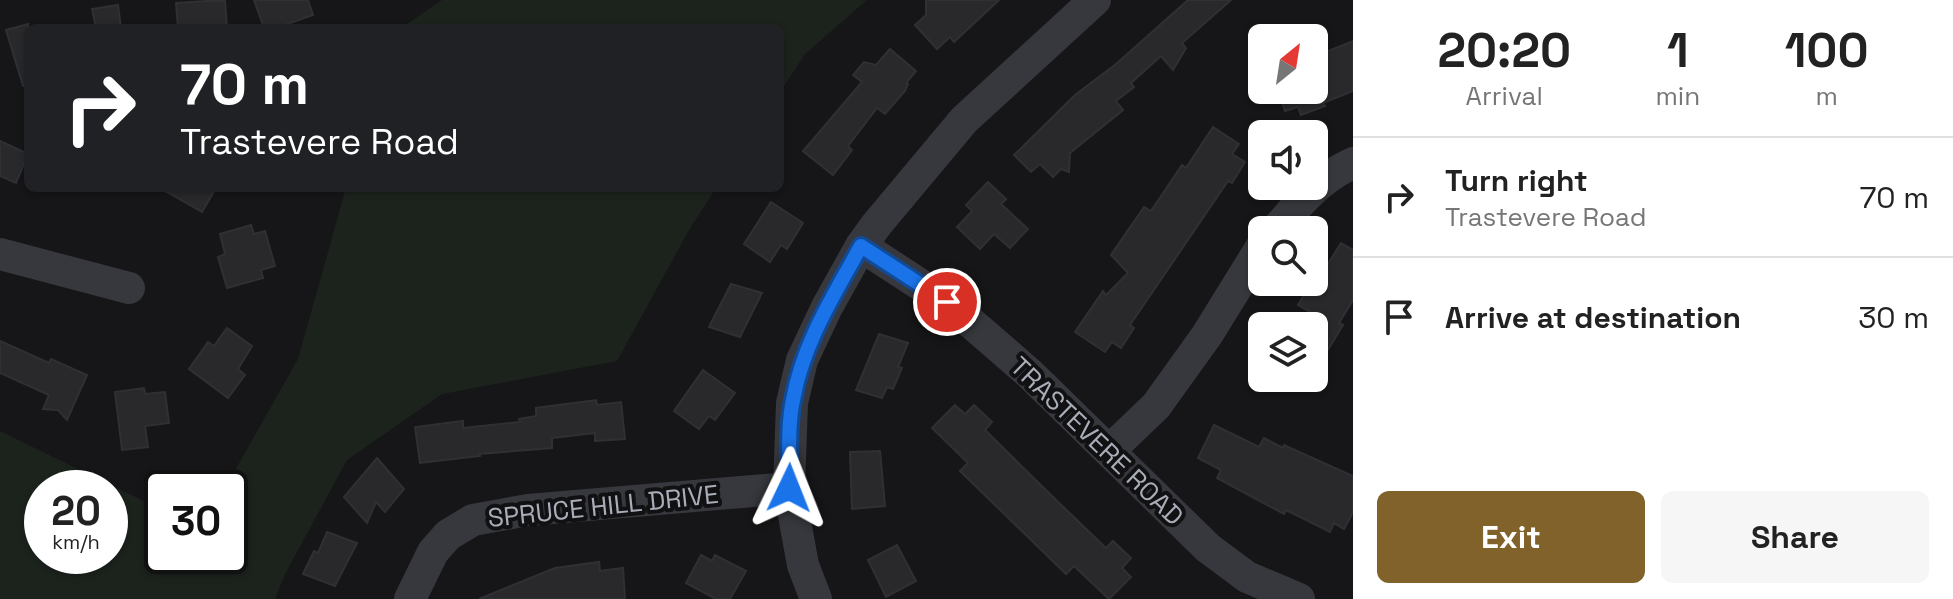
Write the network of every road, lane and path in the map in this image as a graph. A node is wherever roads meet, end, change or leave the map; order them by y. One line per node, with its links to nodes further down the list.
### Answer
1 (1095, 0): 4 (street)
2 (1353, 163): 3 (street)
3 (1288, 216)
4 (861, 246): 8 (street, TRASTEVERE ROAD); 9 (street)
5 (0, 254): 7 (street)
6 (1248, 269): 8 (street)
7 (129, 288)
8 (1110, 450): 12 (street, TRASTEVERE ROAD)
9 (789, 488): 10 (street, SPRUCE HILL DRIVE); 11 (street)
10 (410, 599)
11 (816, 599)
12 (1299, 599)

